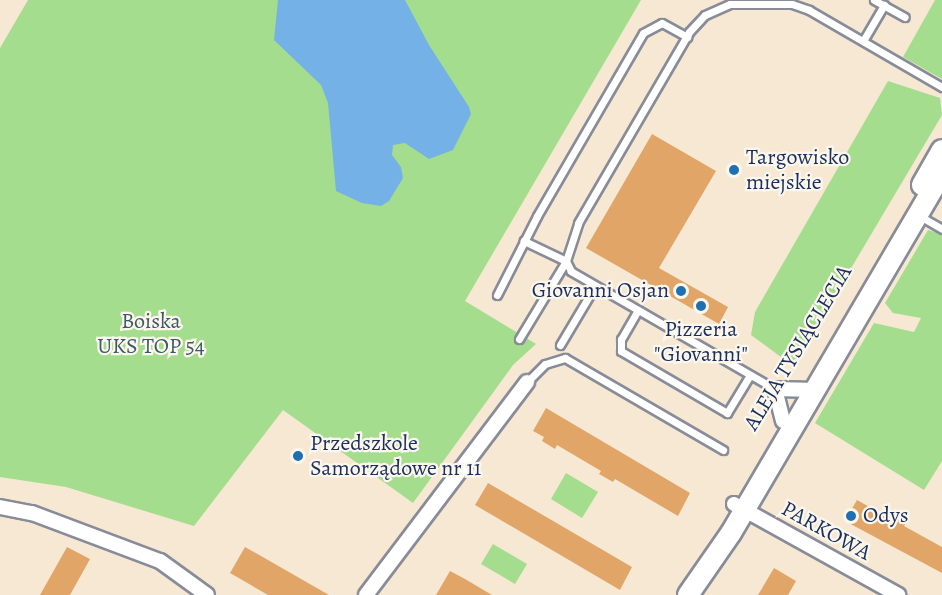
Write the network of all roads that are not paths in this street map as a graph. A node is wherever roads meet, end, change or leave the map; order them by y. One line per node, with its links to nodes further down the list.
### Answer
1 (874, 0): 2 (lane)
2 (884, 6): 3 (lane); 5 (lane)
3 (905, 17)
4 (687, 37): 5 (lane); 11 (lane); 12 (lane)
5 (864, 41): 6 (lane)
6 (942, 87)
7 (942, 150): 21 (street, ALEJA TYSIĄCLECIA)
8 (942, 174): 9 (street, ALEJA TYSIĄCLECIA)
9 (918, 215): 10 (lane); 21 (street, ALEJA TYSIĄCLECIA)
10 (942, 229)
11 (524, 241): 12 (lane); 14 (lane)
12 (566, 261): 13 (lane); 16 (lane)
13 (595, 286): 15 (lane); 17 (lane)
14 (497, 295)
15 (638, 310): 18 (lane); 18 (lane)
16 (519, 339)
17 (560, 345)
18 (750, 375): 20 (lane)
19 (528, 382): 23 (lane); 27 (street)
20 (775, 389): 21 (street); 22 (street)
21 (808, 391): 22 (street, ALEJA TYSIĄCLECIA); 25 (street, ALEJA TYSIĄCLECIA)
22 (783, 421): 25 (street, ALEJA TYSIĄCLECIA)
23 (723, 450)
24 (0, 507): 26 (street)
25 (739, 507): 28 (street, ALEJA TYSIĄCLECIA); 29 (street, PARKOWA)
26 (207, 595)
27 (366, 595)
28 (688, 595)
29 (897, 595)

